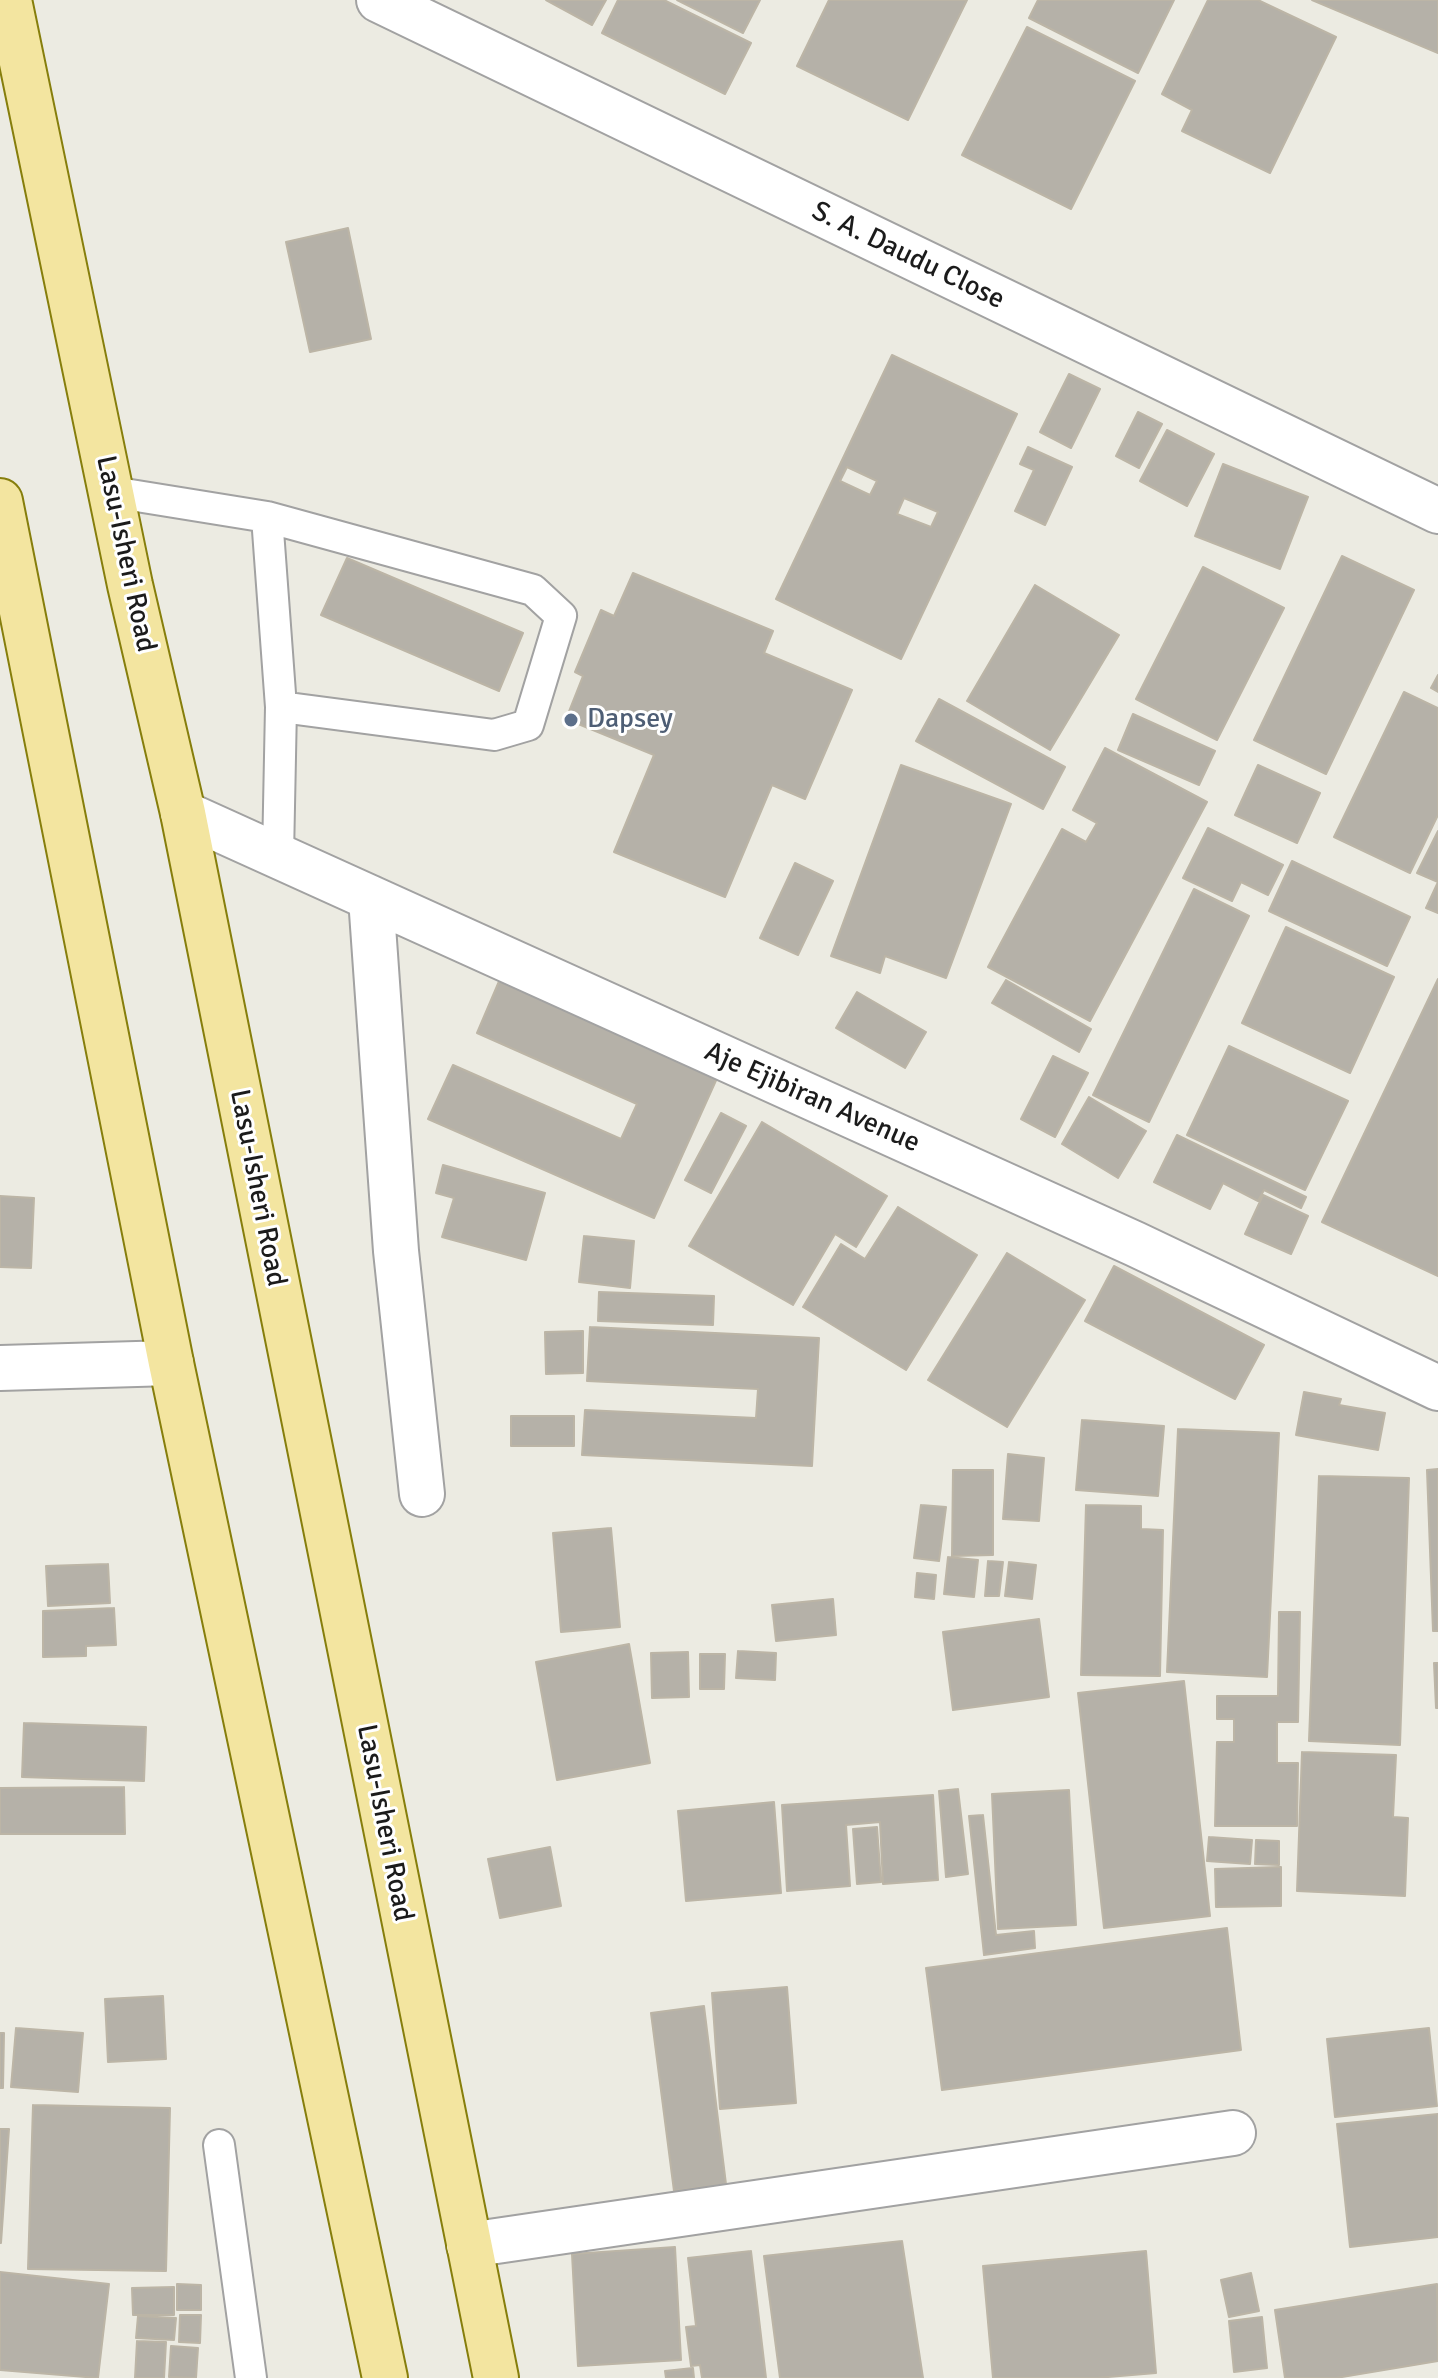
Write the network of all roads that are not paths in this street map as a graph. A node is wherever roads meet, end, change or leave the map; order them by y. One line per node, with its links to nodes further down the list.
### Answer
1 (9, 0): 3 (main road, Lasu-Isheri Road)
2 (379, 0): 5 (street, S. A. Daudu Close)
3 (112, 492): 6 (lane); 9 (main road, Lasu-Isheri Road)
4 (0, 501): 7 (main road)
5 (1436, 505)
6 (267, 517): 8 (lane); 8 (lane)
7 (11, 609): 12 (main road)
8 (281, 707): 10 (lane)
9 (183, 813): 10 (street, Aje Ejibiran Avenue); 18 (main road, Lasu-Isheri Road)
10 (278, 856): 11 (street, Aje Ejibiran Avenue)
11 (371, 898): 14 (street, Aje Ejibiran Avenue); 15 (street)
12 (171, 1363): 13 (street); 20 (main road)
13 (0, 1368)
14 (1438, 1388)
15 (422, 1494)
16 (1233, 2133): 18 (street)
17 (219, 2145): 19 (lane)
18 (469, 2245): 21 (main road, Lasu-Isheri Road)
19 (251, 2378)
20 (385, 2378)
21 (496, 2378)

